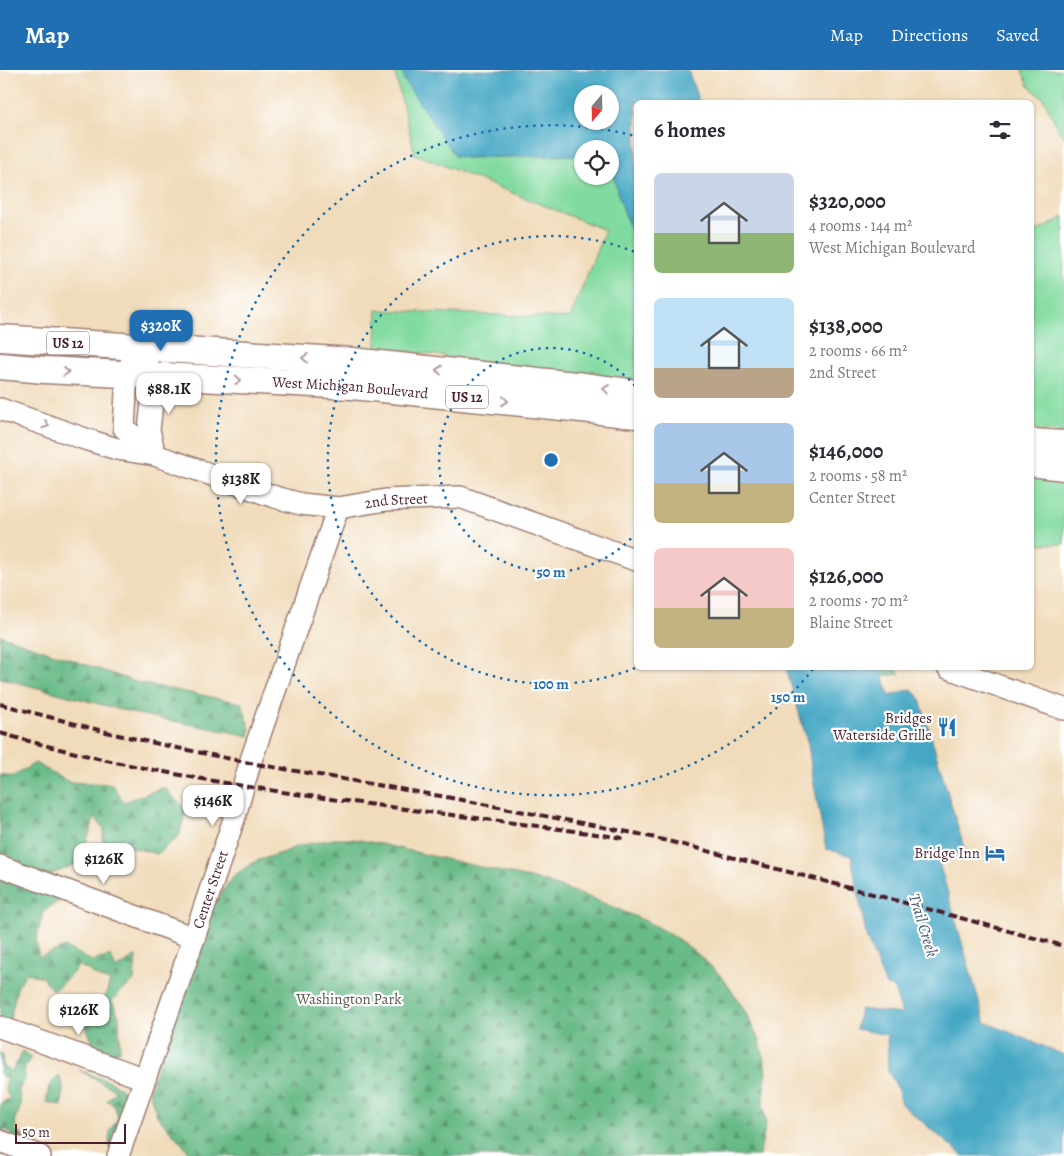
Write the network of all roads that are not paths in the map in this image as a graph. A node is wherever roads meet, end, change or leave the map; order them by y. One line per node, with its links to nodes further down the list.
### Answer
1 (0, 338): 2 (main road, US 12)
2 (137, 347): 4 (street, 2nd Street); 5 (street); 7 (main road, West Michigan Boulevard / US 12, one-way to 2)
3 (0, 366): 4 (main road, US 12, one-way to 4)
4 (127, 375): 5 (main road, US 12); 12 (street, 2nd Street)
5 (155, 376): 7 (main road, West Michigan Boulevard / US 12, one-way to 7); 12 (street)
6 (634, 393): 7 (main road, West Michigan Boulevard / US 12, one-way to 7)
7 (578, 397): 9 (main road, West Michigan Boulevard / US 12)
8 (0, 409): 12 (street, one-way to 12)
9 (634, 414)
10 (1034, 442): 11 (main road)
11 (1064, 444)
12 (155, 455): 15 (street, 2nd Street)
13 (1034, 463): 14 (main road)
14 (1064, 467)
15 (338, 508): 16 (street, 2nd Street); 20 (street, Center Street)
16 (634, 559)
17 (955, 670): 18 (street)
18 (1064, 708)
19 (0, 866): 20 (street)
20 (194, 938): 22 (street, Center Street)
21 (0, 1026): 22 (street)
22 (145, 1079): 25 (street, Center Street)
23 (0, 1141): 24 (street)
24 (40, 1156)
25 (118, 1156)

